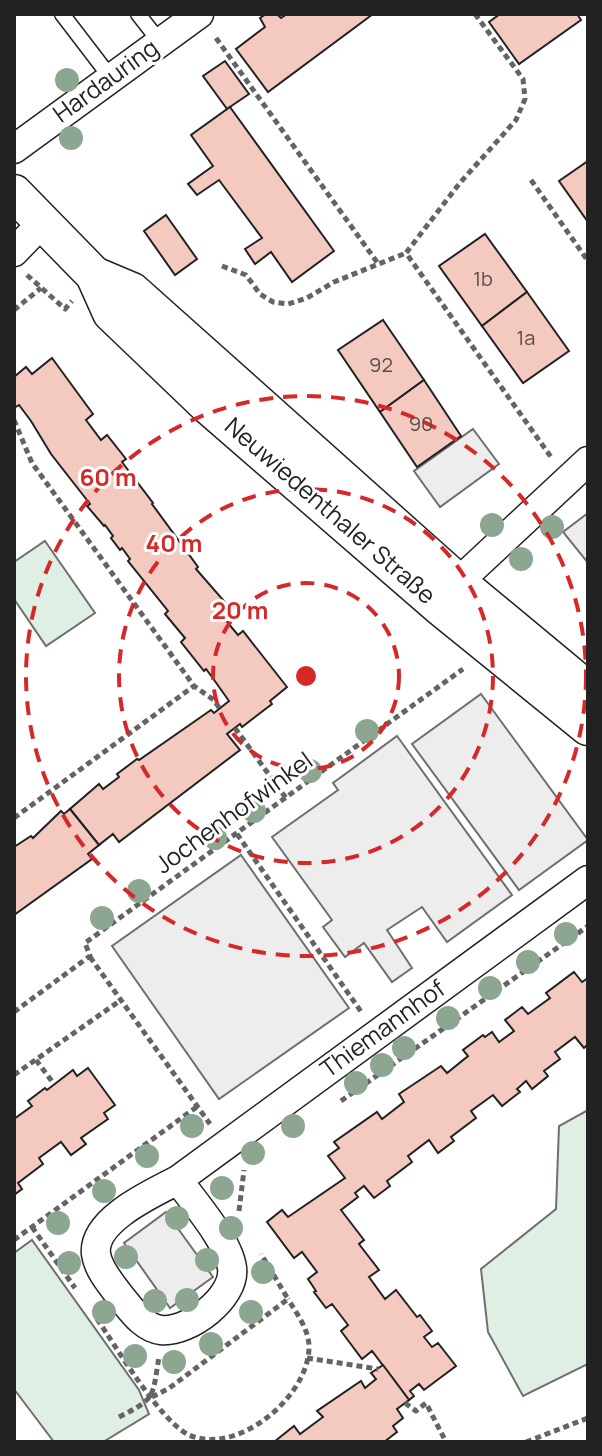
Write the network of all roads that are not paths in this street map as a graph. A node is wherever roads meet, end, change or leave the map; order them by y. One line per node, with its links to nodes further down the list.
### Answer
1 (62, 14): 5 (lane)
2 (138, 14): 4 (lane)
3 (199, 14): 4 (street, Hardauring)
4 (160, 42): 5 (street, Hardauring)
5 (111, 78): 6 (street, Hardauring)
6 (14, 149)
7 (14, 193): 8 (street, Neuwiedenthaler Straße)
8 (42, 223): 9 (street); 11 (street, Neuwiedenthaler Straße)
9 (19, 262)
10 (577, 470): 11 (street)
11 (449, 594): 12 (street, Neuwiedenthaler Straße); 13 (street, Neuwiedenthaler Straße)
12 (588, 690)
13 (588, 727)
14 (588, 880): 15 (street, Thiemannhof)
15 (178, 1180): 15 (street, Thiemannhof)

